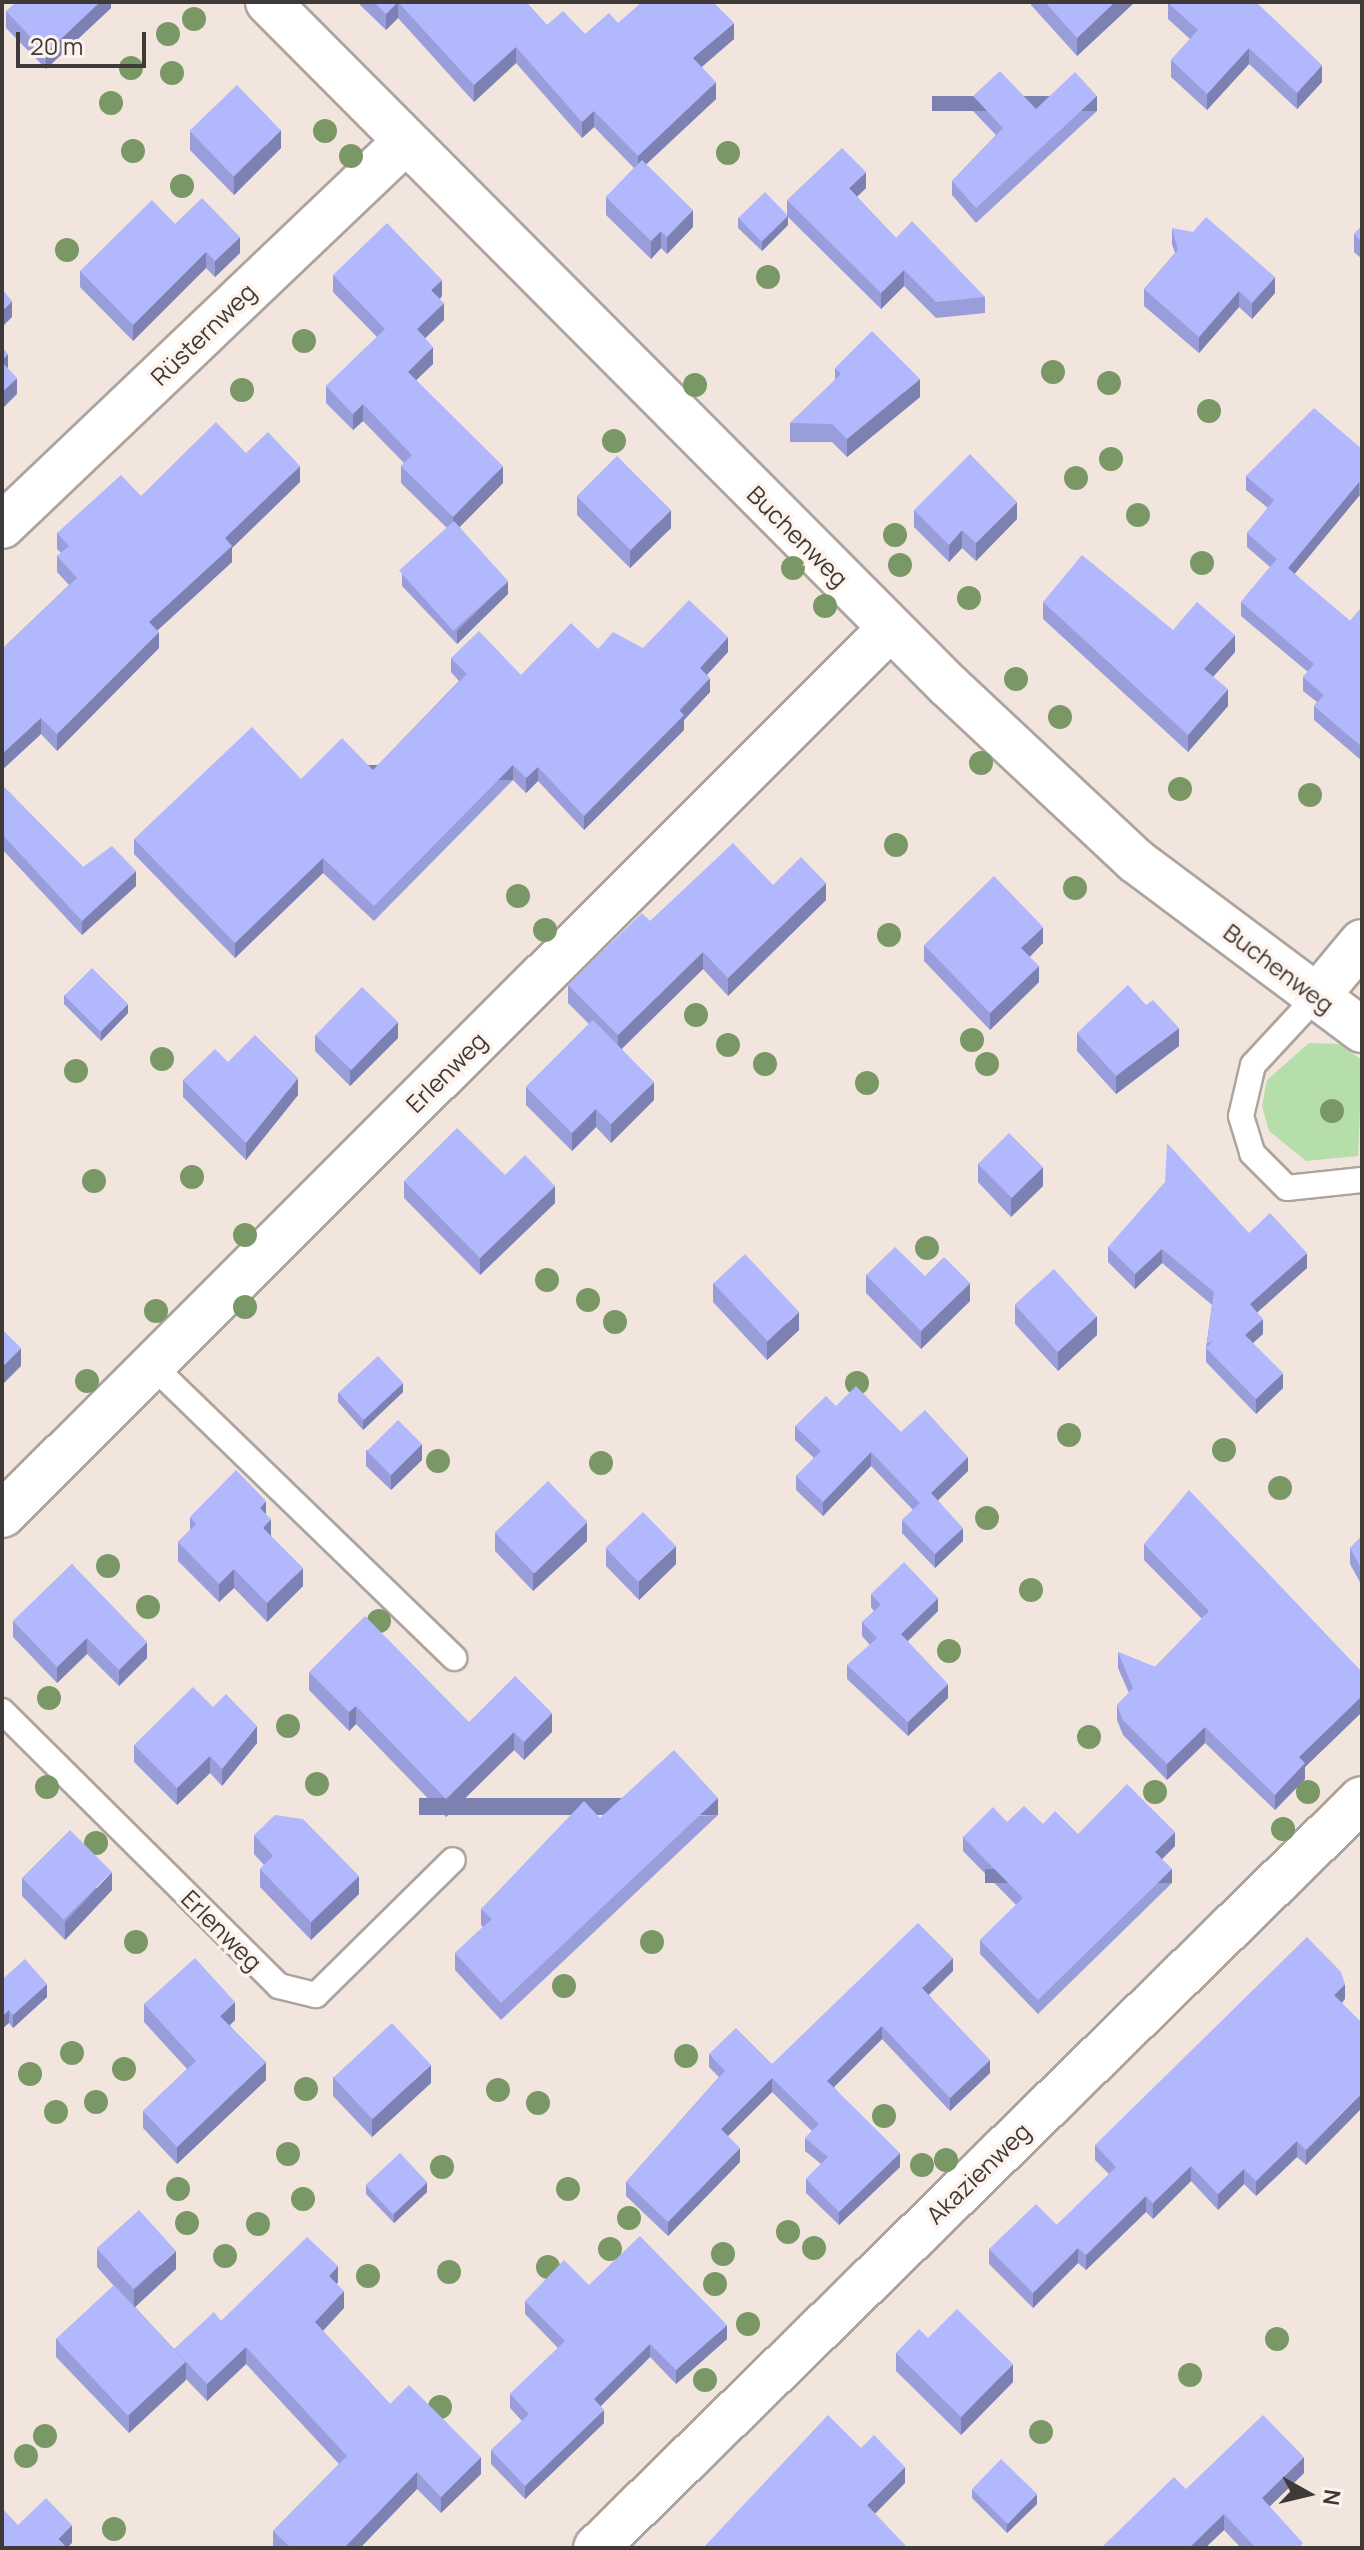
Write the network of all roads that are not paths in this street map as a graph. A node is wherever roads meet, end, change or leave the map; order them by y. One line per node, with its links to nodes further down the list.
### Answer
1 (268, 2): 2 (street, Buchenweg)
2 (405, 142): 3 (street, Rüsternweg); 4 (street, Buchenweg)
3 (2, 526)
4 (890, 629): 6 (street, Buchenweg); 9 (street, Erlenweg)
5 (1362, 942): 6 (street)
6 (1317, 996): 7 (street, Buchenweg); 8 (lane)
7 (1362, 1030)
8 (1362, 1180)
9 (152, 1365): 10 (street, Erlenweg); 11 (lane)
10 (2, 1515)
11 (454, 1658)
12 (2, 1711): 14 (lane, Erlenweg)
13 (1362, 1799): 15 (street, Akazienweg)
14 (453, 1860)
15 (596, 2548)

